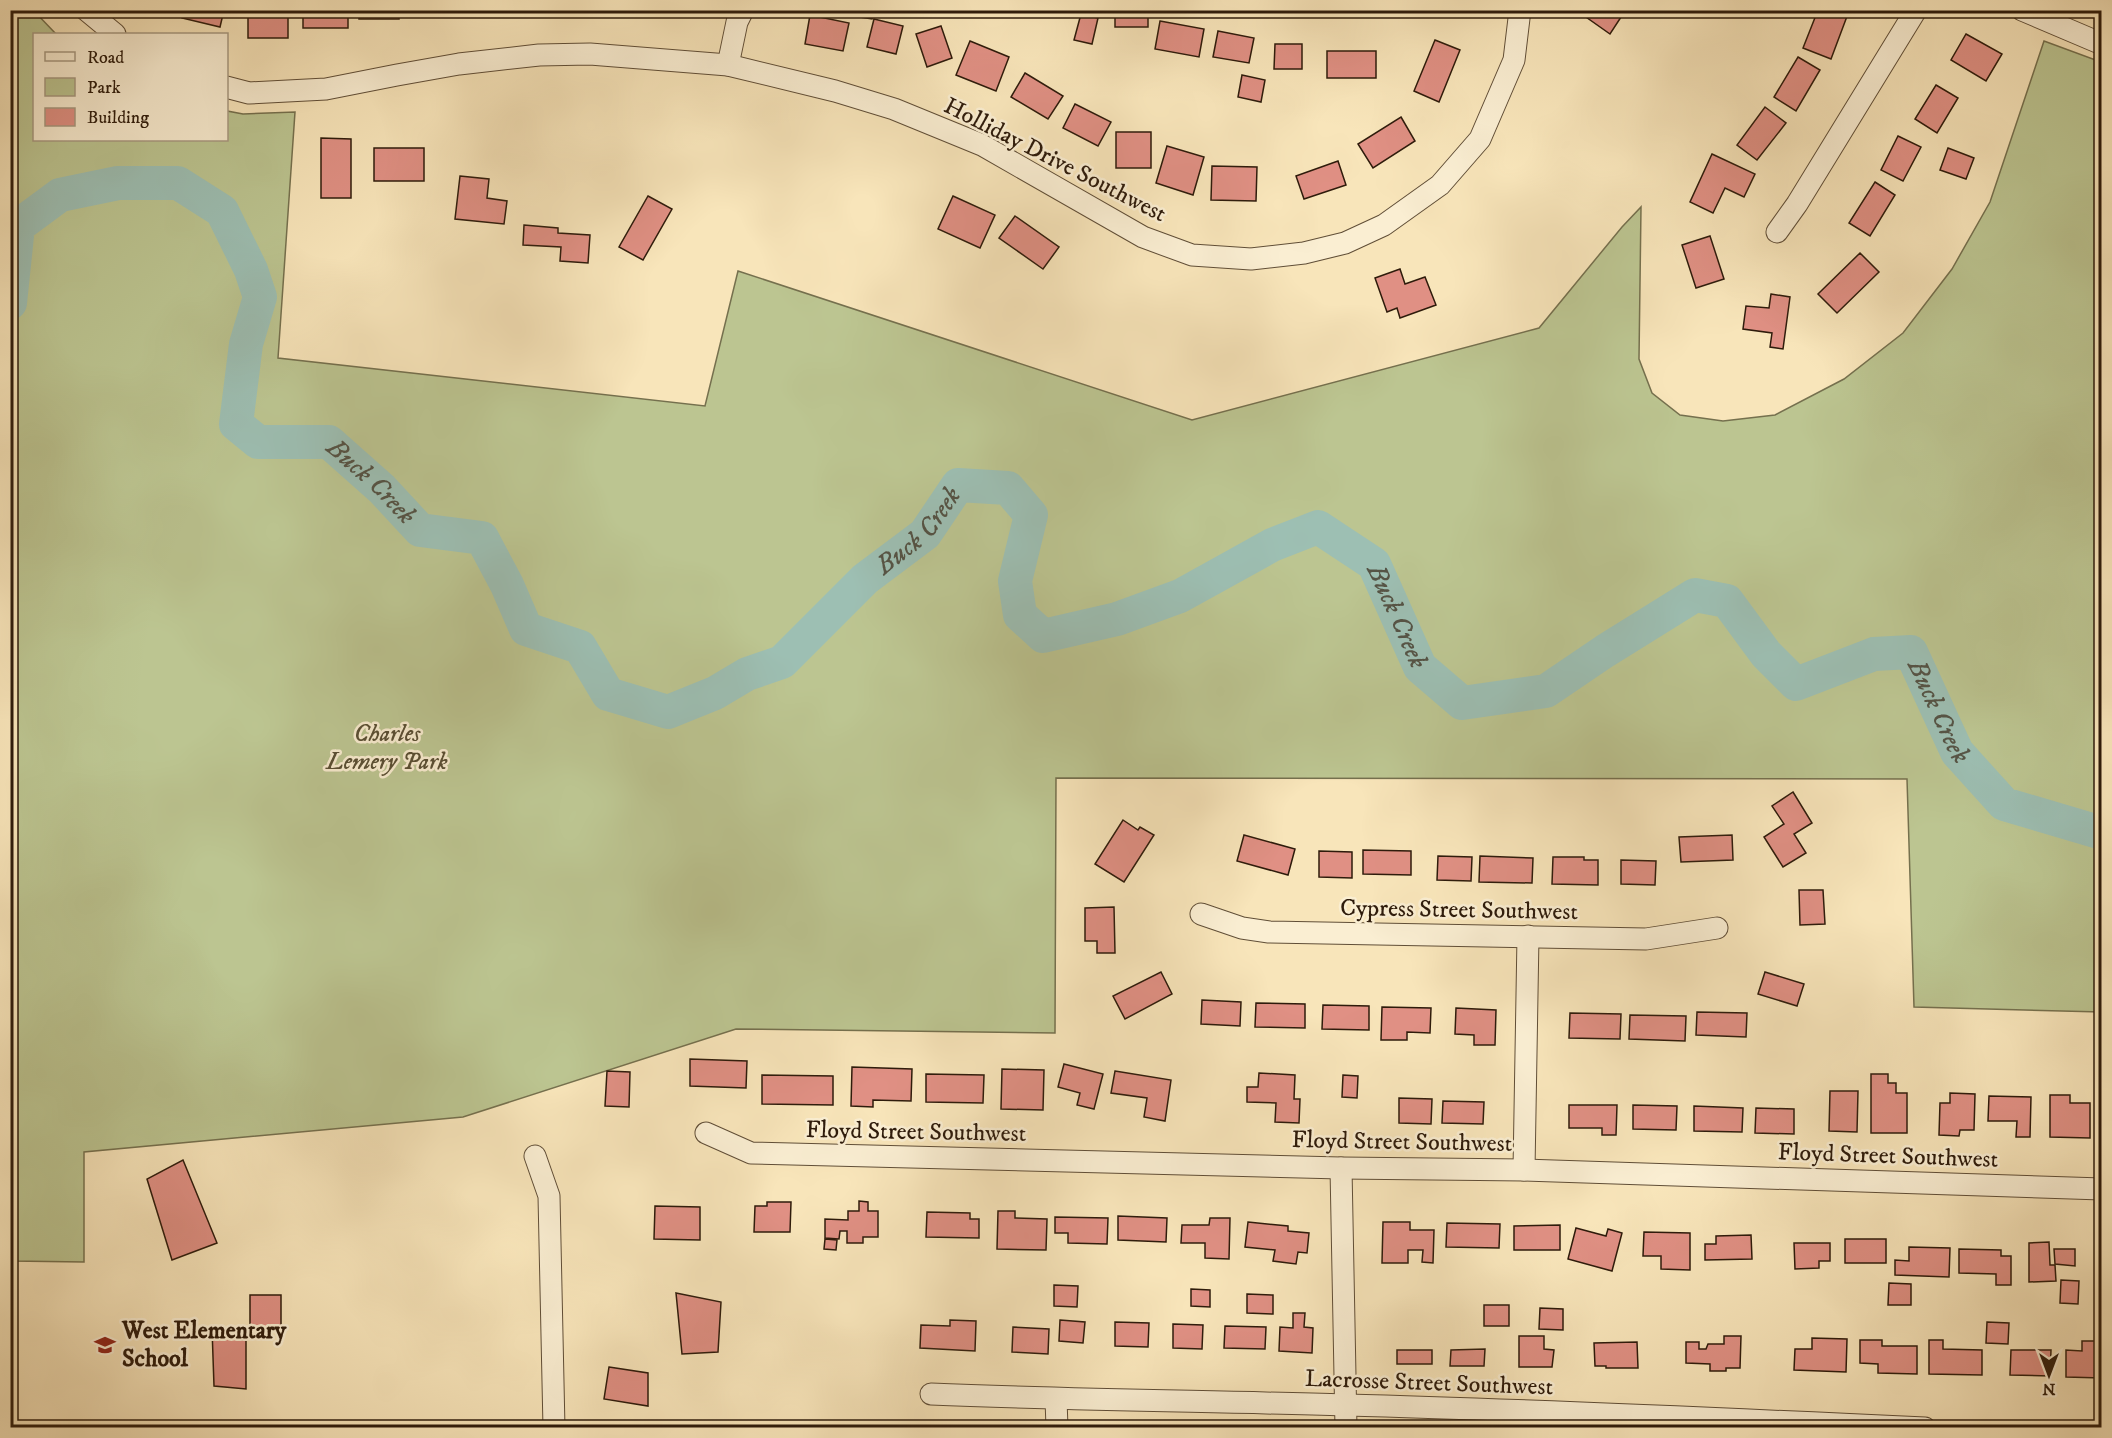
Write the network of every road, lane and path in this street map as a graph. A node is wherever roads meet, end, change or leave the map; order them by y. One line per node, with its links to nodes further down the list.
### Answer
1 (86, 10): 6 (street)
2 (743, 10): 8 (street)
3 (1520, 10): 8 (street, Holliday Drive Southwest)
4 (1916, 10): 10 (street)
5 (2022, 10): 7 (street)
6 (114, 33)
7 (2102, 44)
8 (728, 65): 9 (street, Holliday Drive Southwest)
9 (228, 88)
10 (1777, 232)
11 (1201, 914): 13 (street, Cypress Street Southwest)
12 (1717, 928): 13 (street, Cypress Street Southwest)
13 (1528, 936): 17 (street)
14 (706, 1133): 16 (street, Floyd Street Southwest)
15 (535, 1156): 23 (street)
16 (1341, 1168): 17 (street, Floyd Street Southwest); 21 (street)
17 (1524, 1170): 18 (street, Floyd Street Southwest)
18 (2102, 1189)
19 (931, 1394): 20 (street, Lacrosse Street Southwest)
20 (1056, 1399): 21 (street, Lacrosse Street Southwest); 24 (street)
21 (1346, 1405): 22 (street, Lacrosse Street Southwest); 25 (street)
22 (1633, 1421): 26 (street, Lacrosse Street Southwest)
23 (554, 1428)
24 (1057, 1428)
25 (1346, 1428)
26 (1925, 1428)

